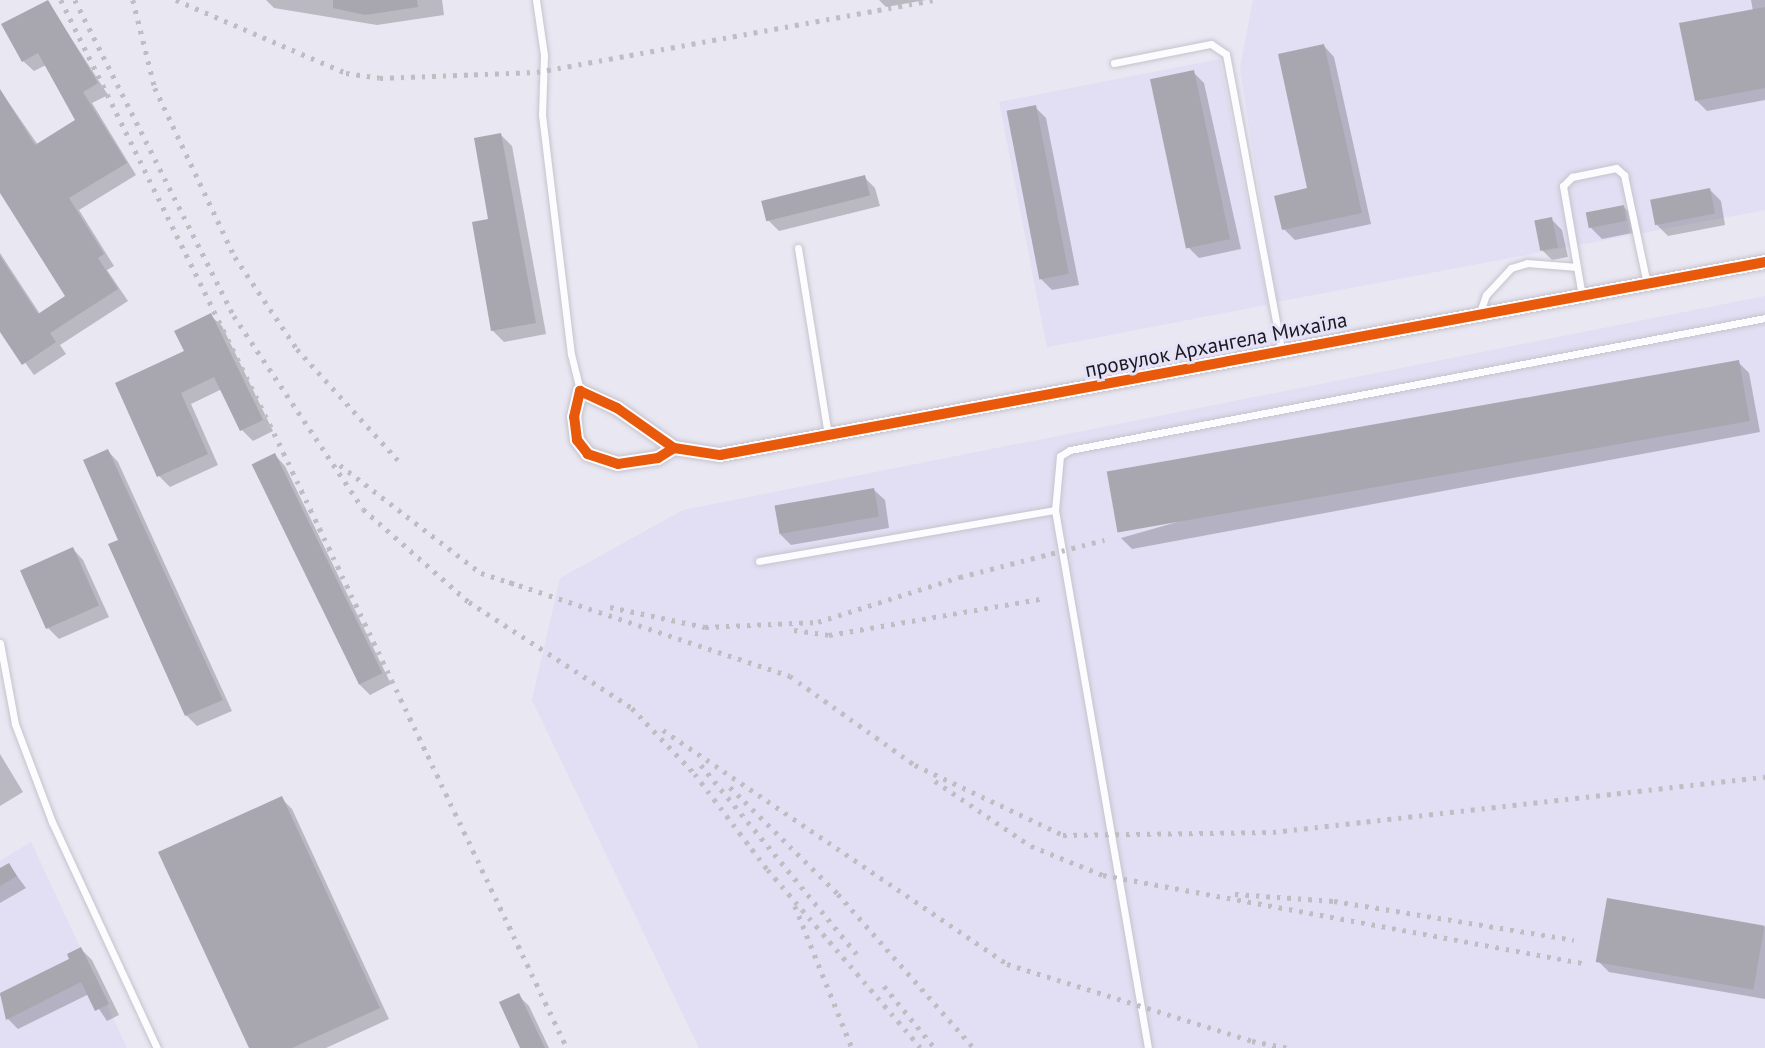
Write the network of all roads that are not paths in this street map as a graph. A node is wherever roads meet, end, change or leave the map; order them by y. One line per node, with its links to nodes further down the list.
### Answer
1 (536, 0): 11 (lane)
2 (1114, 63): 10 (lane)
3 (798, 248): 12 (lane)
4 (1765, 262): 6 (street, провулок Архангела Михаїла)
5 (1577, 267): 6 (lane); 7 (lane); 8 (lane)
6 (1647, 284): 7 (street, провулок Архангела Михаїла)
7 (1582, 296): 8 (street, провулок Архангела Михаїла)
8 (1479, 315): 10 (street, провулок Архангела Михаїла)
9 (1765, 318): 14 (lane)
10 (1282, 352): 12 (street, провулок Архангела Михаїла)
11 (580, 391): 13 (street, провулок Архангела Михаїла); 13 (street, провулок Архангела Михаїла)
12 (828, 436): 13 (street, провулок Архангела Михаїла)
13 (674, 448)
14 (1055, 510): 15 (lane); 18 (lane)
15 (759, 561)
16 (0, 643): 17 (lane)
17 (157, 1048)
18 (1148, 1048)

